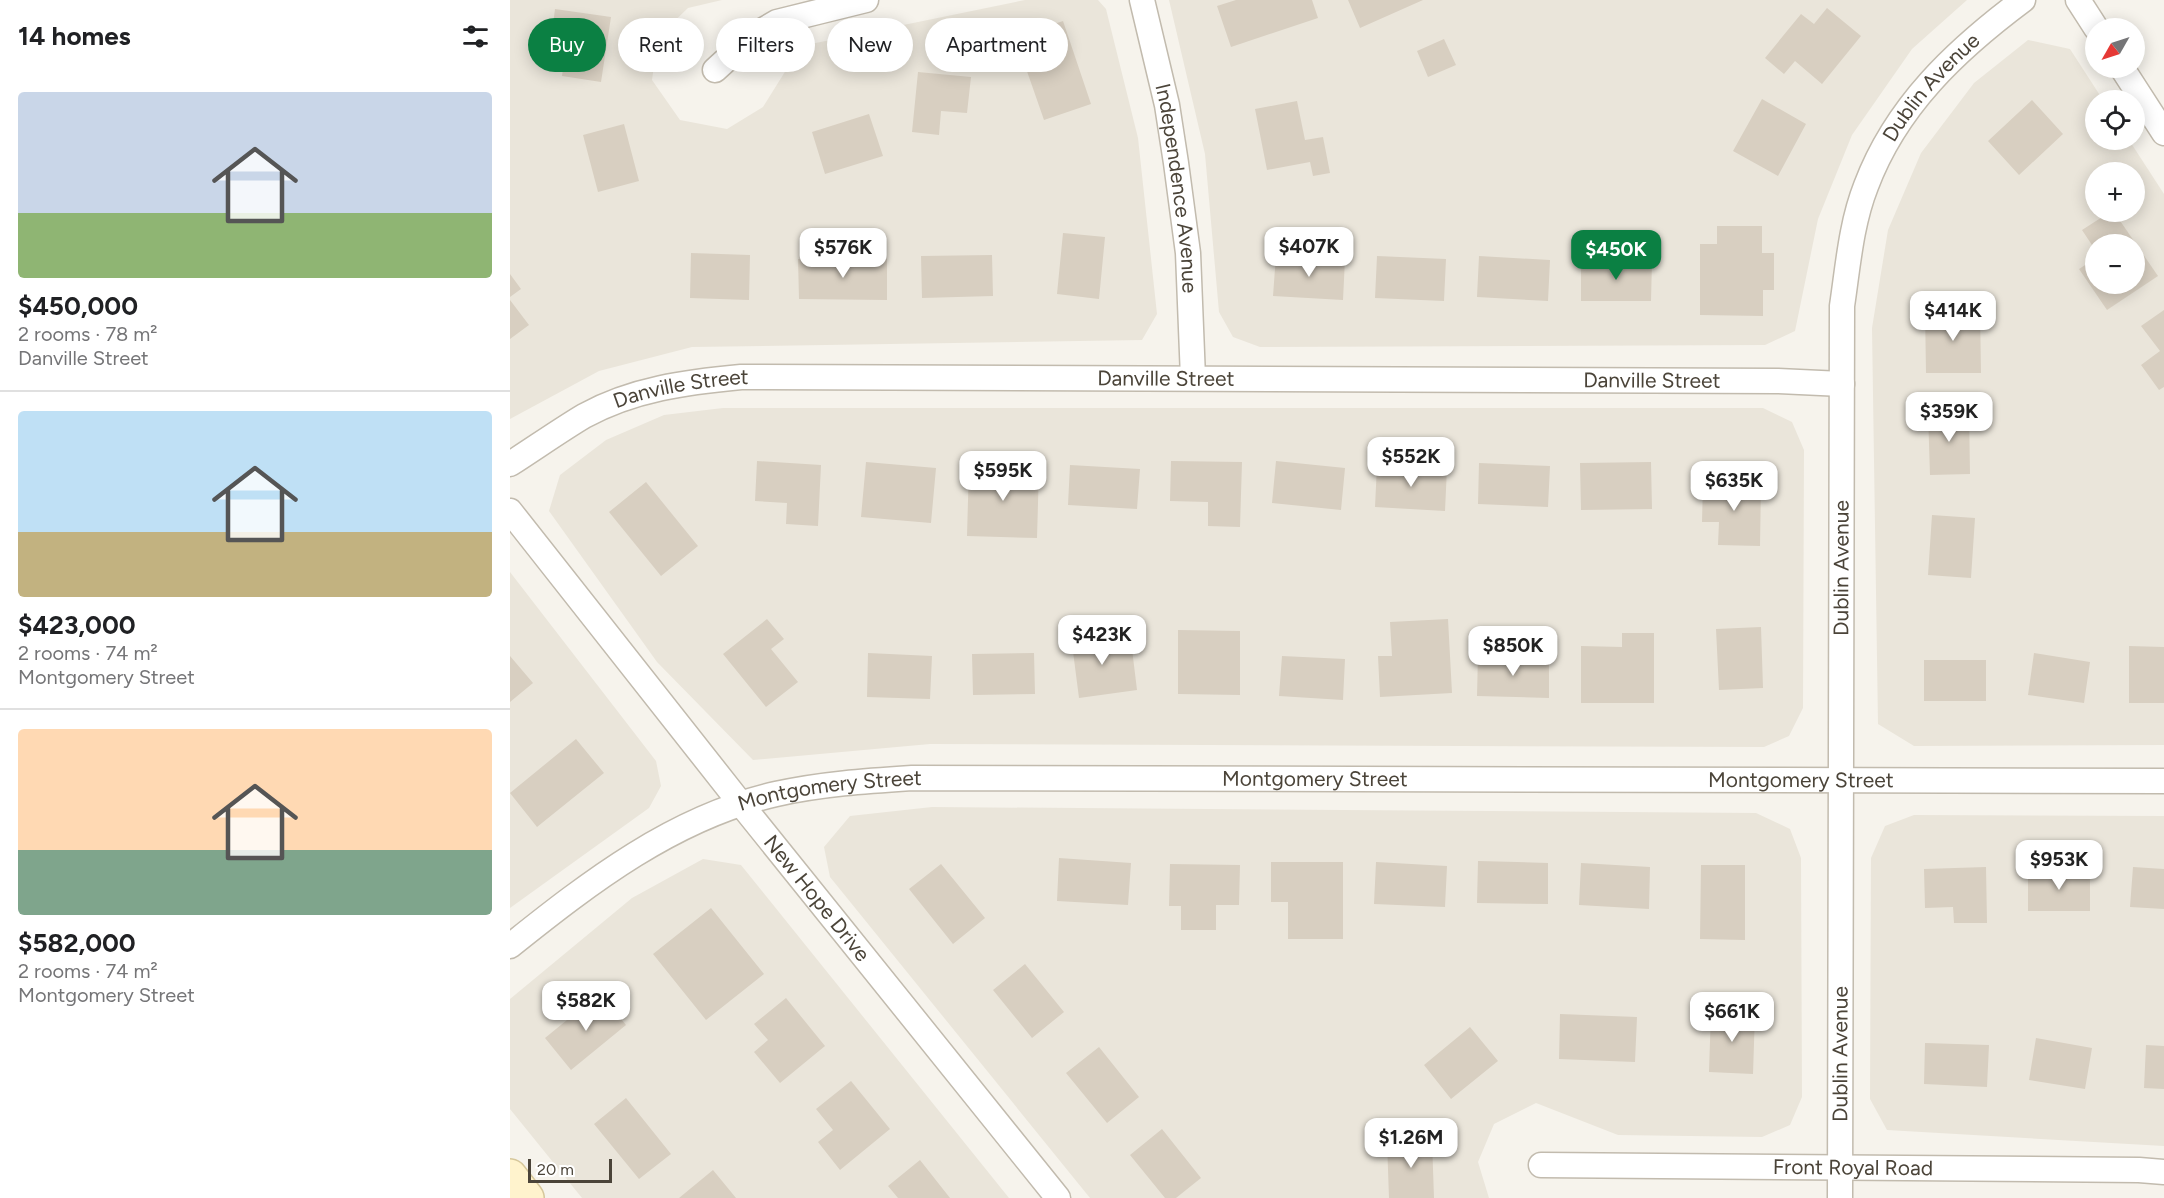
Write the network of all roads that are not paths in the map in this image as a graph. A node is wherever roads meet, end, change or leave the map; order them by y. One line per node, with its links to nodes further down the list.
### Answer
1 (866, 0): 6 (street)
2 (1142, 0): 9 (street, Independence Avenue)
3 (2022, 0): 10 (street, Dublin Avenue)
4 (2078, 0): 5 (street)
5 (2090, 18)
6 (715, 70)
7 (2128, 78): 8 (street)
8 (2164, 133)
9 (1193, 378): 10 (street, Danville Street); 11 (street, Danville Street)
10 (1842, 384): 13 (street, Dublin Avenue)
11 (510, 464)
12 (510, 511): 15 (street, New Hope Drive)
13 (1841, 781): 14 (street, Montgomery Street); 15 (street, Montgomery Street); 18 (street, Dublin Avenue)
14 (2164, 782)
15 (741, 804): 16 (street, Montgomery Street); 22 (street, New Hope Drive)
16 (510, 946)
17 (1541, 1165): 18 (street, Front Royal Road)
18 (1840, 1167): 19 (street, Front Royal Road); 23 (street, Dublin Avenue)
19 (2164, 1172)
20 (510, 1176): 21 (main road)
21 (527, 1198)
22 (1058, 1198)
23 (1840, 1198)

